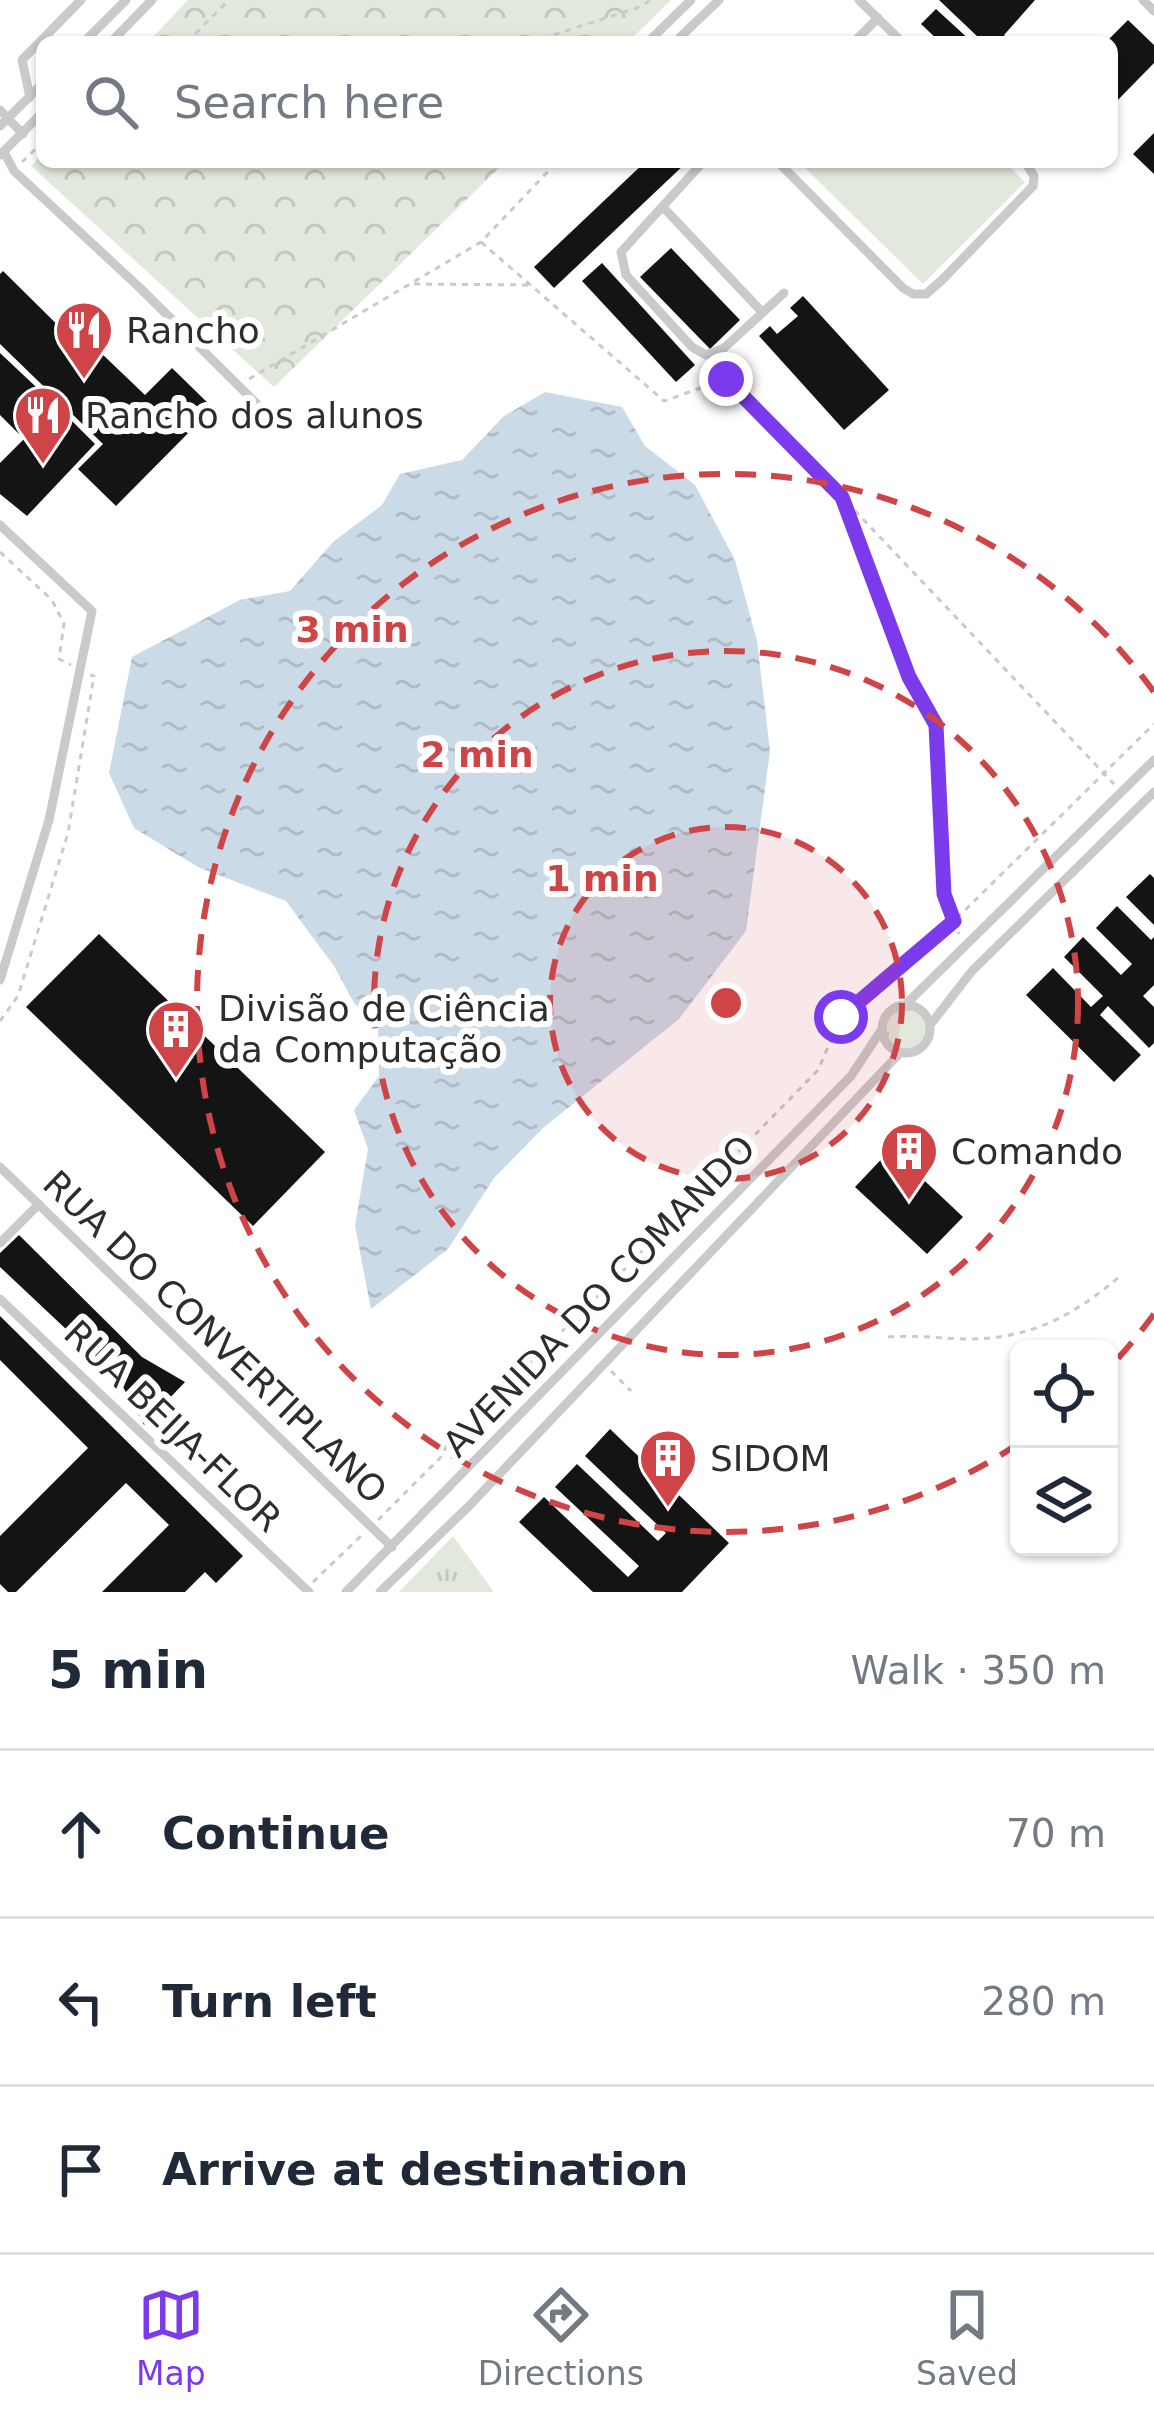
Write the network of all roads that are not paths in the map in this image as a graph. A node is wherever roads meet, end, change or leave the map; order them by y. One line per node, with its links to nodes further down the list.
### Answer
1 (80, 0): 10 (lane)
2 (126, 0): 11 (lane)
3 (152, 0): 12 (lane)
4 (691, 0): 13 (lane)
5 (718, 0): 14 (lane)
6 (860, 0): 9 (lane)
7 (1143, 0): 8 (lane)
8 (1154, 11)
9 (878, 18): 15 (lane); 16 (lane)
10 (45, 36)
11 (90, 36)
12 (117, 36)
13 (654, 36)
14 (681, 36)
15 (860, 36)
16 (896, 36)
17 (36, 46): 19 (lane)
18 (36, 90): 19 (lane)
19 (30, 97): 20 (lane)
20 (3, 118): 22 (lane)
21 (36, 119): 22 (lane)
22 (22, 134): 23 (lane)
23 (2, 154): 30 (lane)
24 (699, 168): 27 (lane)
25 (784, 168): 26 (lane)
26 (1029, 168)
27 (663, 207): 29 (lane); 29 (lane)
28 (784, 293): 29 (lane)
29 (762, 312)
30 (268, 415)
31 (0, 525): 34 (lane)
32 (1154, 760): 35 (lane)
33 (1154, 792): 36 (lane)
34 (0, 980)
35 (904, 1006): 36 (lane); 37 (lane)
36 (930, 1025): 38 (lane)
37 (882, 1029): 38 (lane); 43 (lane, AVENIDA DO COMANDO)
38 (900, 1053): 46 (lane, AVENIDA DO COMANDO)
39 (0, 1167): 40 (lane, RUA DO CONVERTIPLANO)
40 (39, 1204): 41 (lane); 43 (lane, RUA DO CONVERTIPLANO)
41 (2, 1238)
42 (0, 1299): 44 (lane, RUA BEIJA-FLOR)
43 (392, 1547): 45 (lane, AVENIDA DO COMANDO)
44 (308, 1591)
45 (346, 1592)
46 (380, 1592)

